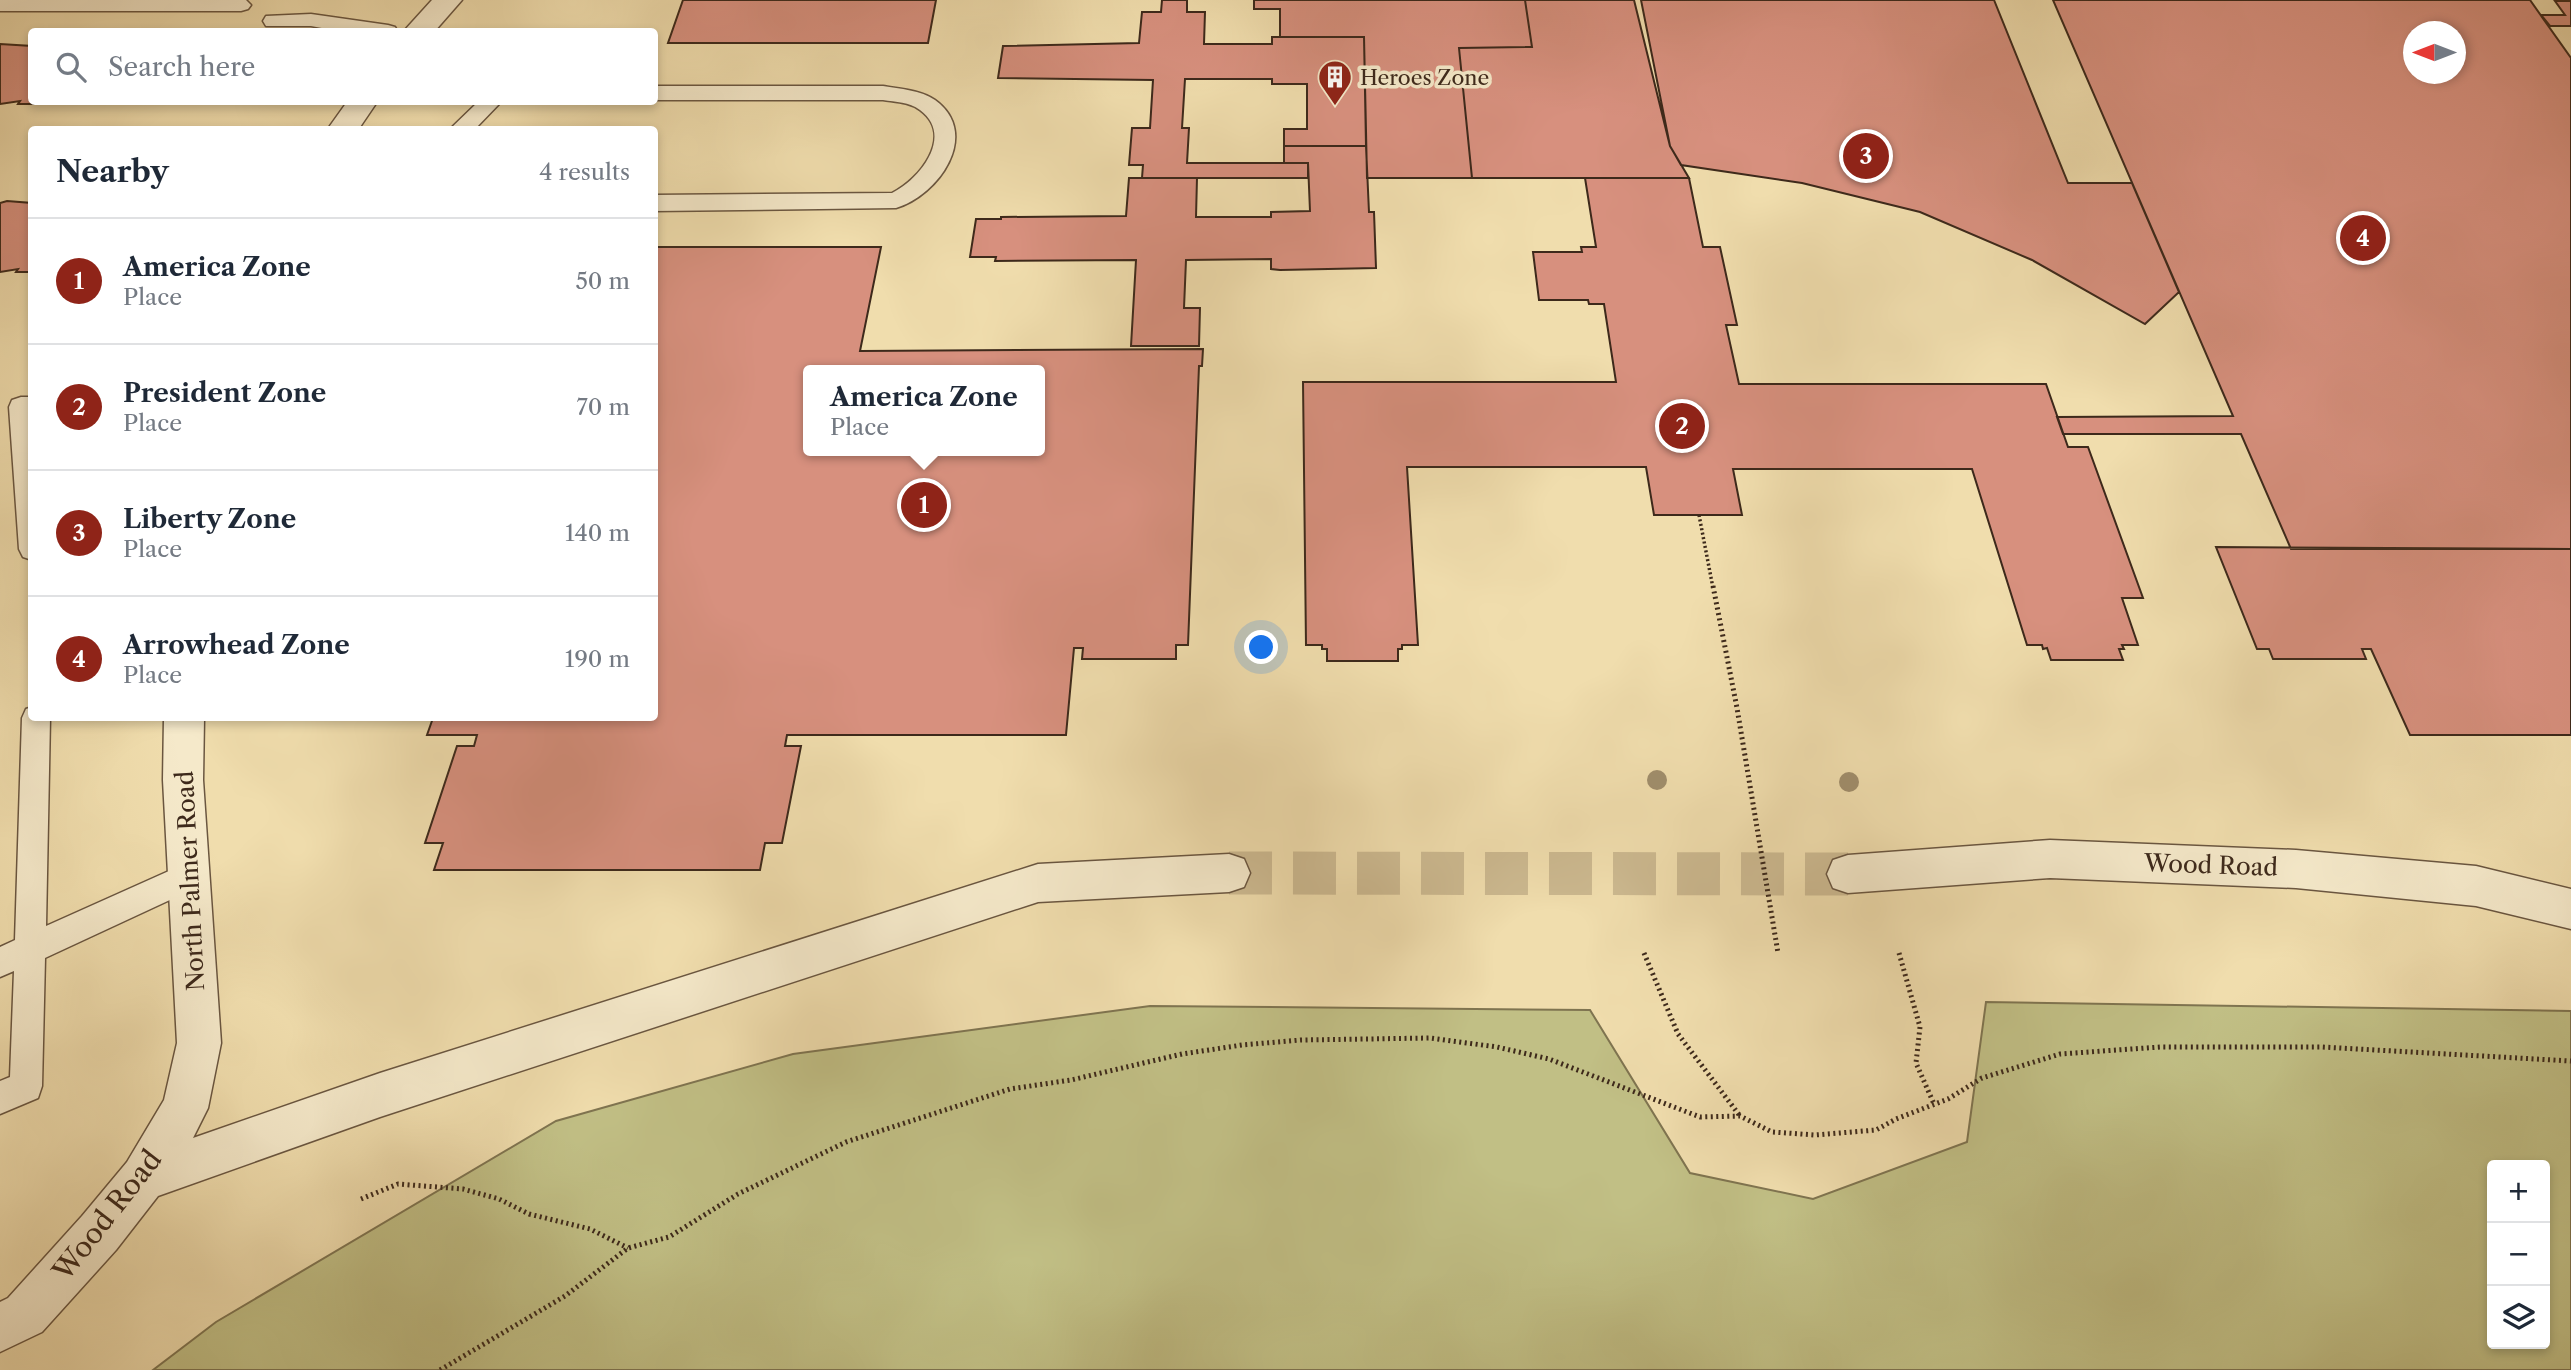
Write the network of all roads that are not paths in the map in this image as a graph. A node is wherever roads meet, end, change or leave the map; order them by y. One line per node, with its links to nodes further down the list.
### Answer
1 (448, 0): 6 (street)
2 (243, 3): 3 (lane); 4 (lane)
3 (0, 5)
4 (282, 26): 5 (lane)
5 (363, 28)
6 (421, 28)
7 (658, 93): 12 (lane)
8 (360, 105): 10 (street)
9 (487, 105): 11 (lane)
10 (345, 126)
11 (464, 126)
12 (658, 203)
13 (18, 410): 14 (lane)
14 (28, 509)
15 (36, 721): 21 (lane)
16 (184, 721): 19 (street, North Palmer Road)
17 (1229, 873): 25 (street)
18 (1848, 874): 20 (street, Wood Road)
19 (189, 876): 21 (lane); 23 (street, North Palmer Road)
20 (2571, 909)
21 (30, 949): 22 (lane); 24 (lane)
22 (0, 962)
23 (199, 1044): 25 (street, Wood Road)
24 (0, 1098)
25 (143, 1178): 26 (street, Wood Road)
26 (0, 1328)

